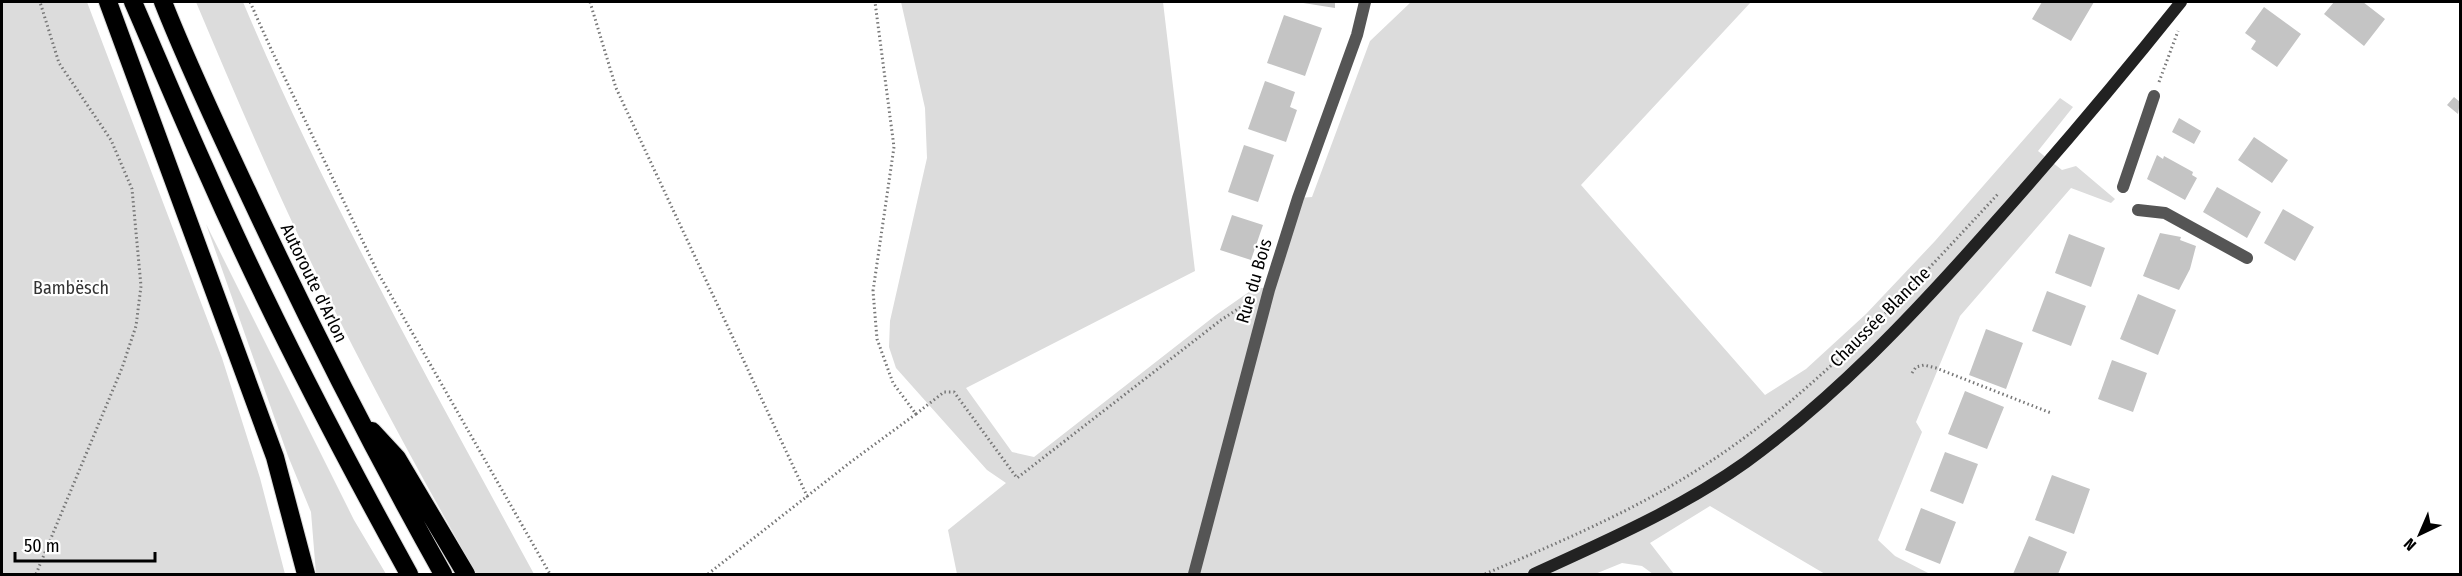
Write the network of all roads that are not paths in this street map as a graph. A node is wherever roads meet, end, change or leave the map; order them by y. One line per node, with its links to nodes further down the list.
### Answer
1 (108, 2): 11 (highway)
2 (133, 2): 12 (highway)
3 (163, 2): 10 (highway, Autoroute d'Arlon)
4 (1365, 2): 15 (street, Rue du Bois)
5 (2181, 2): 16 (main road, Chaussée Blanche)
6 (2154, 96): 7 (street)
7 (2123, 187)
8 (2138, 210): 9 (street)
9 (2247, 258)
10 (354, 412): 13 (highway, Autoroute d'Arlon); 14 (highway)
11 (306, 574)
12 (409, 574)
13 (442, 574)
14 (466, 574)
15 (1194, 574)
16 (1534, 574)

